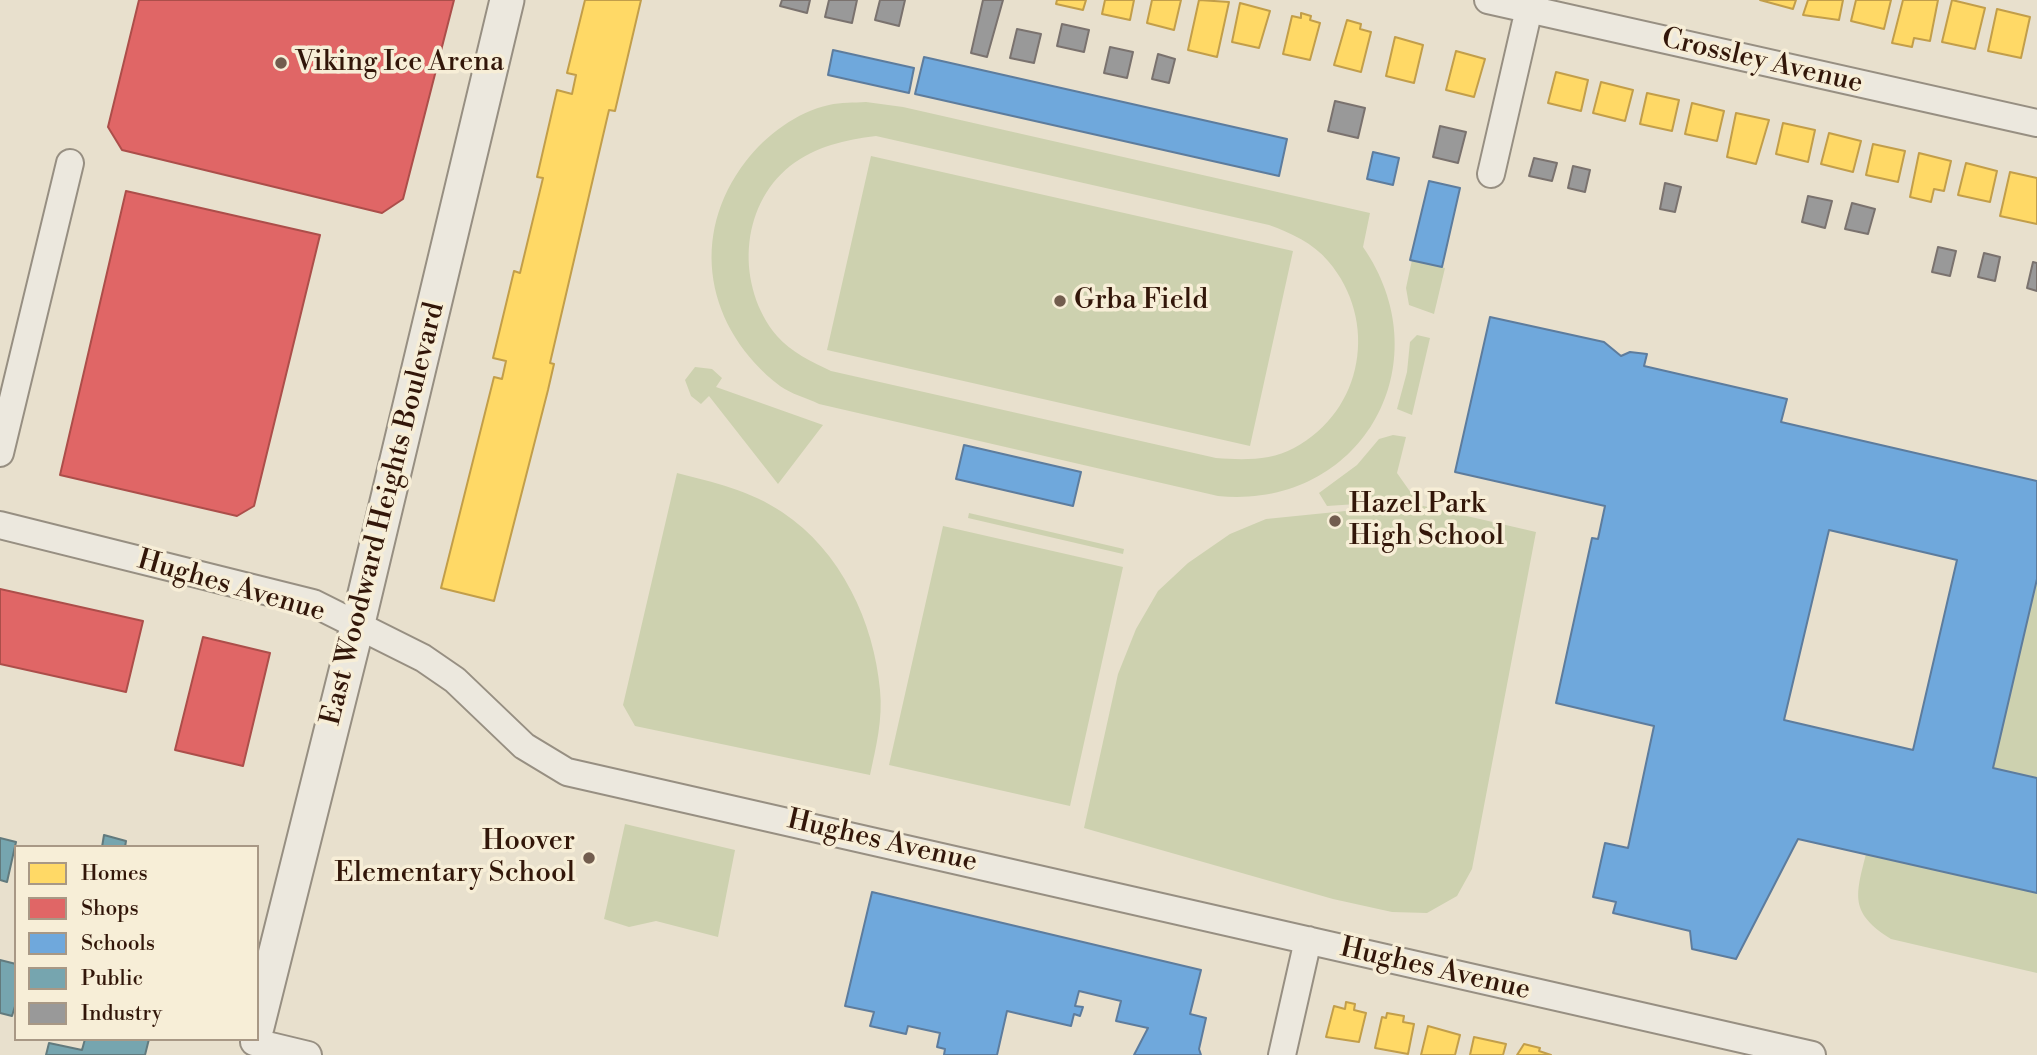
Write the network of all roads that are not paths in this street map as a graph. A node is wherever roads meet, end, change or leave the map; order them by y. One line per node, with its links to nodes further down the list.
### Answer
1 (507, 0): 9 (street, East Woodward Heights Boulevard)
2 (1488, 0): 3 (street, Crossley Avenue)
3 (1530, 5): 4 (street, Crossley Avenue); 6 (street)
4 (2037, 123)
5 (71, 163): 7 (street)
6 (1491, 174)
7 (0, 453)
8 (0, 525): 9 (street, Hughes Avenue)
9 (357, 627): 10 (street, Hughes Avenue); 11 (street, East Woodward Heights Boulevard)
10 (1308, 940): 14 (street); 15 (street, Hughes Avenue)
11 (259, 1021)
12 (254, 1041): 13 (street)
13 (309, 1055)
14 (1282, 1055)
15 (1812, 1055)

